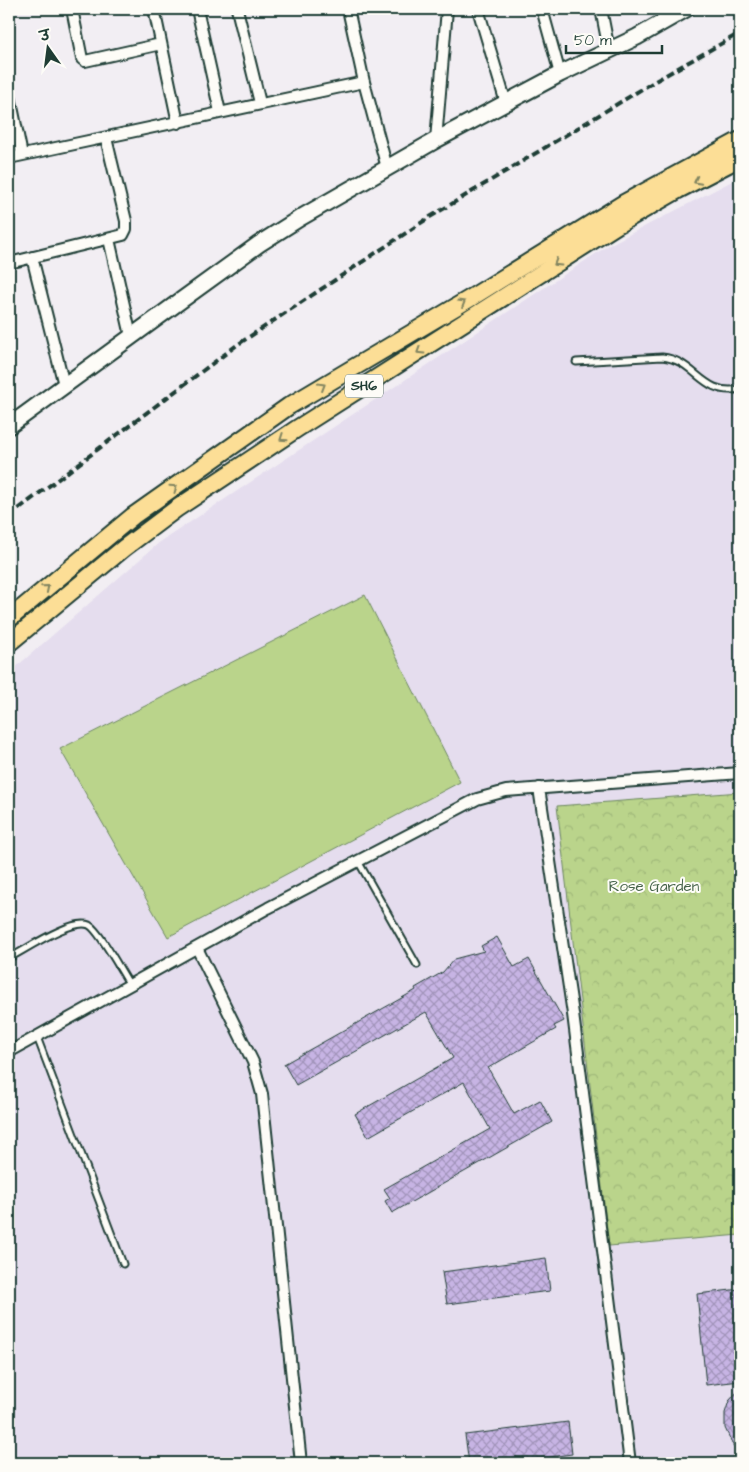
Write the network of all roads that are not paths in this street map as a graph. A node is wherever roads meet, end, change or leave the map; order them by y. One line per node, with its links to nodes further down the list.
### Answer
1 (72, 9): 12 (street)
2 (154, 9): 12 (street)
3 (198, 9): 19 (street)
4 (237, 9): 17 (street)
5 (348, 9): 15 (street)
6 (447, 9): 22 (street)
7 (478, 9): 18 (street)
8 (542, 9): 14 (street)
9 (602, 9): 13 (street)
10 (686, 9): 11 (street)
11 (663, 16): 13 (street)
12 (161, 44): 20 (street)
13 (608, 50): 14 (street)
14 (560, 74): 18 (street)
15 (364, 82): 17 (street); 27 (street)
16 (9, 92): 24 (street)
17 (260, 103): 19 (street)
18 (506, 103): 22 (street)
19 (220, 112): 20 (street)
20 (178, 123): 21 (street)
21 (106, 138): 24 (street); 28 (street)
22 (436, 140): 27 (street)
23 (740, 140): 36 (main road, SH6, one-way to 23)
24 (22, 155): 25 (street)
25 (9, 158)
26 (740, 158): 37 (main road, SH6, one-way to 37)
27 (387, 168): 31 (street)
28 (109, 239): 29 (street); 31 (street)
29 (32, 258): 30 (street); 33 (street)
30 (9, 263)
31 (131, 336): 33 (street)
32 (576, 362): 34 (lane)
33 (64, 385): 35 (street)
34 (740, 389)
35 (9, 426)
36 (9, 619)
37 (9, 644)
38 (740, 773): 39 (street)
39 (539, 788): 40 (street); 49 (street)
40 (358, 861): 41 (street); 43 (lane)
41 (197, 948): 44 (street); 48 (street)
42 (9, 958): 44 (lane)
43 (417, 965)
44 (130, 985): 45 (street)
45 (37, 1037): 46 (street); 47 (lane)
46 (9, 1052)
47 (123, 1264)
48 (301, 1463)
49 (630, 1463)

